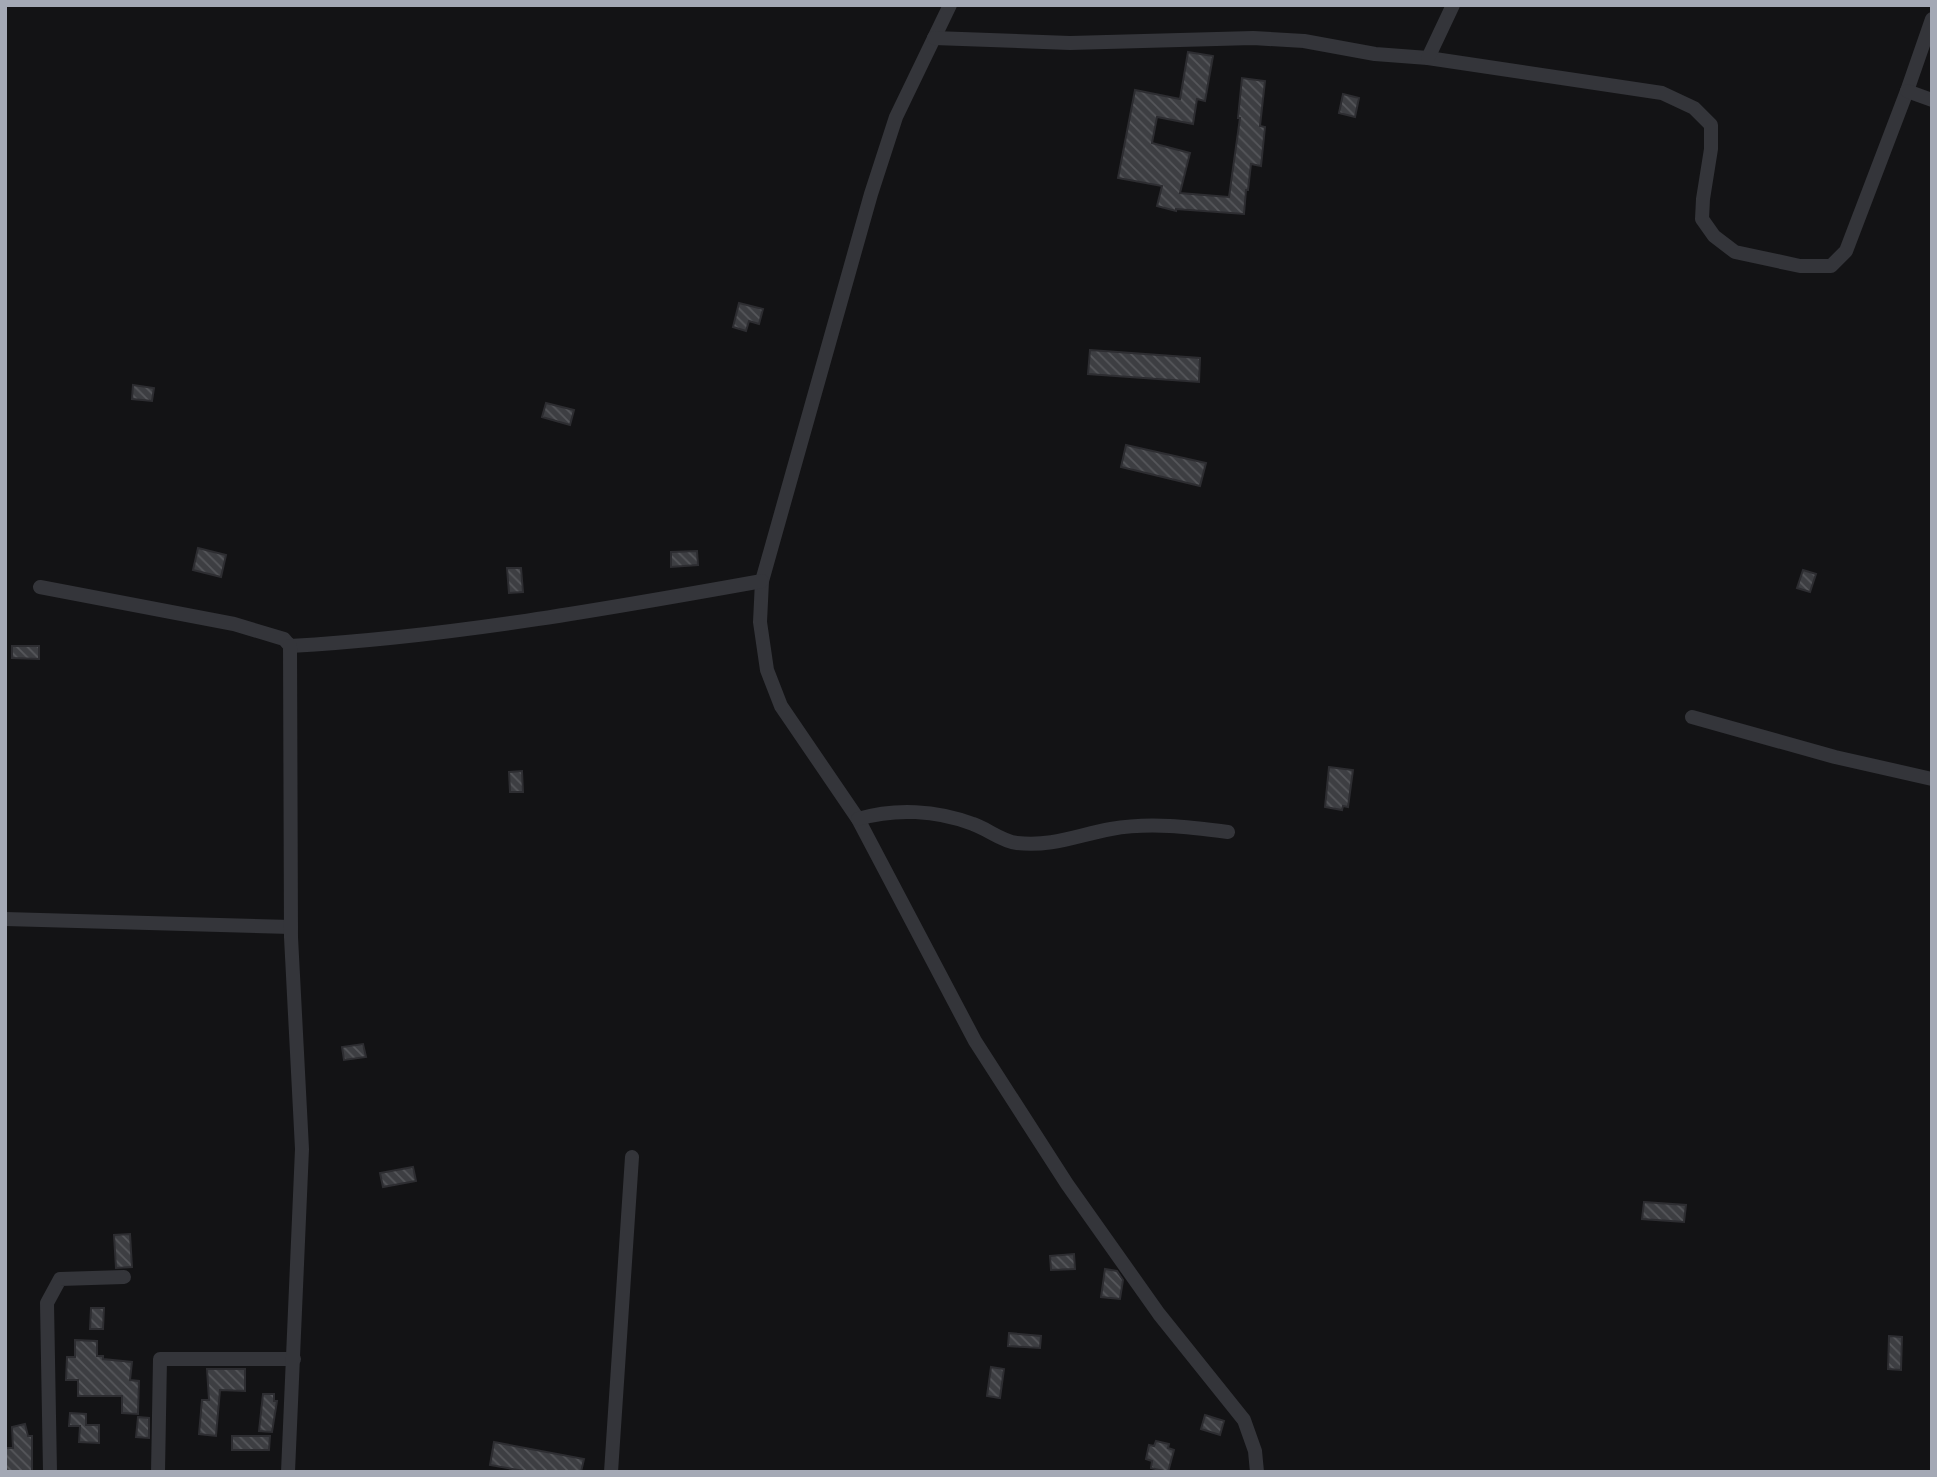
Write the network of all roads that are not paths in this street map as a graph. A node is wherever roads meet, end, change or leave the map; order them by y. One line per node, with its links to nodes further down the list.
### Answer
1 (950, 5): 4 (street)
2 (1453, 5): 5 (street)
3 (1932, 19): 6 (street)
4 (934, 38): 5 (street); 8 (street)
5 (1428, 58): 6 (street)
6 (1907, 91): 7 (street)
7 (1932, 100)
8 (762, 581): 10 (street); 13 (street)
9 (40, 587): 10 (street)
10 (290, 646): 16 (street)
11 (1692, 716): 12 (street)
12 (1932, 779)
13 (858, 820): 14 (street); 24 (street)
14 (1228, 832)
15 (5, 919): 16 (street)
16 (292, 927): 19 (street)
17 (632, 1157): 23 (street)
18 (124, 1277): 20 (street)
19 (294, 1359): 21 (street); 22 (street)
20 (50, 1472)
21 (158, 1472)
22 (288, 1472)
23 (611, 1472)
24 (1257, 1472)

